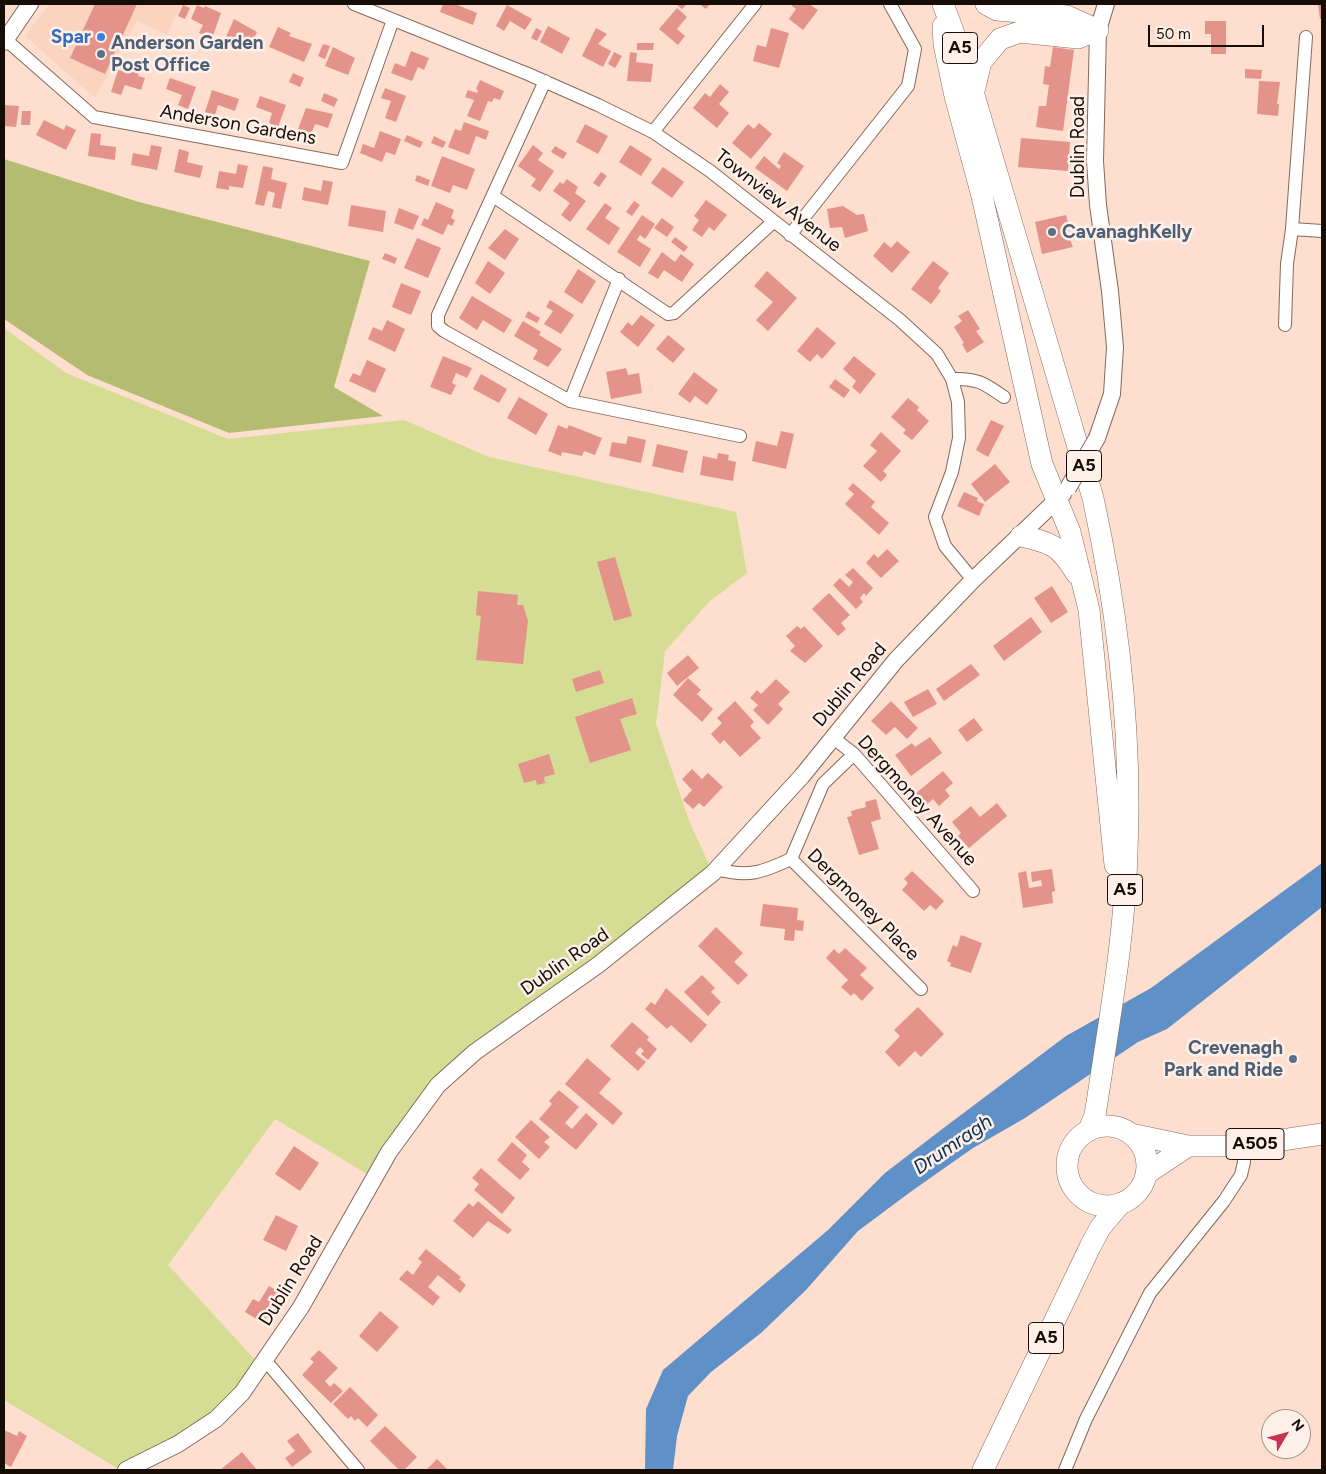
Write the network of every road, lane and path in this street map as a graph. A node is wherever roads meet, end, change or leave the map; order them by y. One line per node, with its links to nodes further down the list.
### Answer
1 (30, 4): 12 (street)
2 (354, 4): 8 (street, Townview Avenue)
3 (755, 4): 15 (street)
4 (890, 4): 20 (street)
5 (942, 4): 14 (highway, A5); 27 (highway)
6 (986, 4): 10 (highway)
7 (1106, 4): 10 (street, Dublin Road)
8 (368, 6): 9 (street, Townview Avenue)
9 (393, 20): 12 (street, Anderson Gardens); 13 (street, Townview Avenue)
10 (1098, 30): 14 (highway); 27 (street, Dublin Road, bridge)
11 (1306, 37): 18 (street)
12 (5, 41)
13 (545, 81): 15 (street, Townview Avenue); 16 (street)
14 (973, 94): 36 (highway, A5)
15 (653, 132): 17 (street, Townview Avenue)
16 (493, 196): 21 (street); 25 (street)
17 (773, 222): 20 (street, Townview Avenue); 21 (street)
18 (1292, 229): 19 (street); 22 (street)
19 (1322, 231)
20 (790, 235): 23 (street, Townview Avenue)
21 (619, 279): 25 (street)
22 (1285, 325)
23 (952, 378): 24 (street); 29 (street, Townview Avenue)
24 (1004, 397)
25 (570, 400): 26 (street)
26 (740, 436)
27 (1063, 494): 28 (street, Dublin Road); 30 (highway)
28 (1021, 536): 29 (street, Dublin Road); 30 (highway)
29 (973, 580): 31 (street, Dublin Road)
30 (1083, 583): 36 (highway)
31 (832, 737): 32 (street, Dergmoney Avenue); 34 (street, Dublin Road)
32 (854, 754): 33 (street); 35 (street, Dergmoney Avenue)
33 (791, 859): 34 (street, Dergmoney Place); 37 (street, Dergmoney Place)
34 (717, 869): 49 (street, Dublin Road)
35 (973, 891)
36 (1122, 928): 38 (highway, A5)
37 (922, 989)
38 (1099, 1090): 39 (highway); 40 (highway, A5)
39 (1112, 1126): 40 (highway); 41 (highway)
40 (1088, 1130): 46 (highway, A5)
41 (1131, 1134): 43 (highway, A505); 45 (highway)
42 (1322, 1134): 44 (highway, A505)
43 (1188, 1146): 44 (highway, A505); 45 (highway)
44 (1242, 1146): 53 (street)
45 (1146, 1174): 47 (highway, A5)
46 (1084, 1199): 47 (highway); 48 (highway, A5)
47 (1121, 1203): 48 (highway, A5)
48 (1090, 1246): 52 (highway, A5)
49 (265, 1360): 50 (street, Dublin Road); 51 (street)
50 (126, 1470)
51 (358, 1470)
52 (983, 1470)
53 (1065, 1470)

